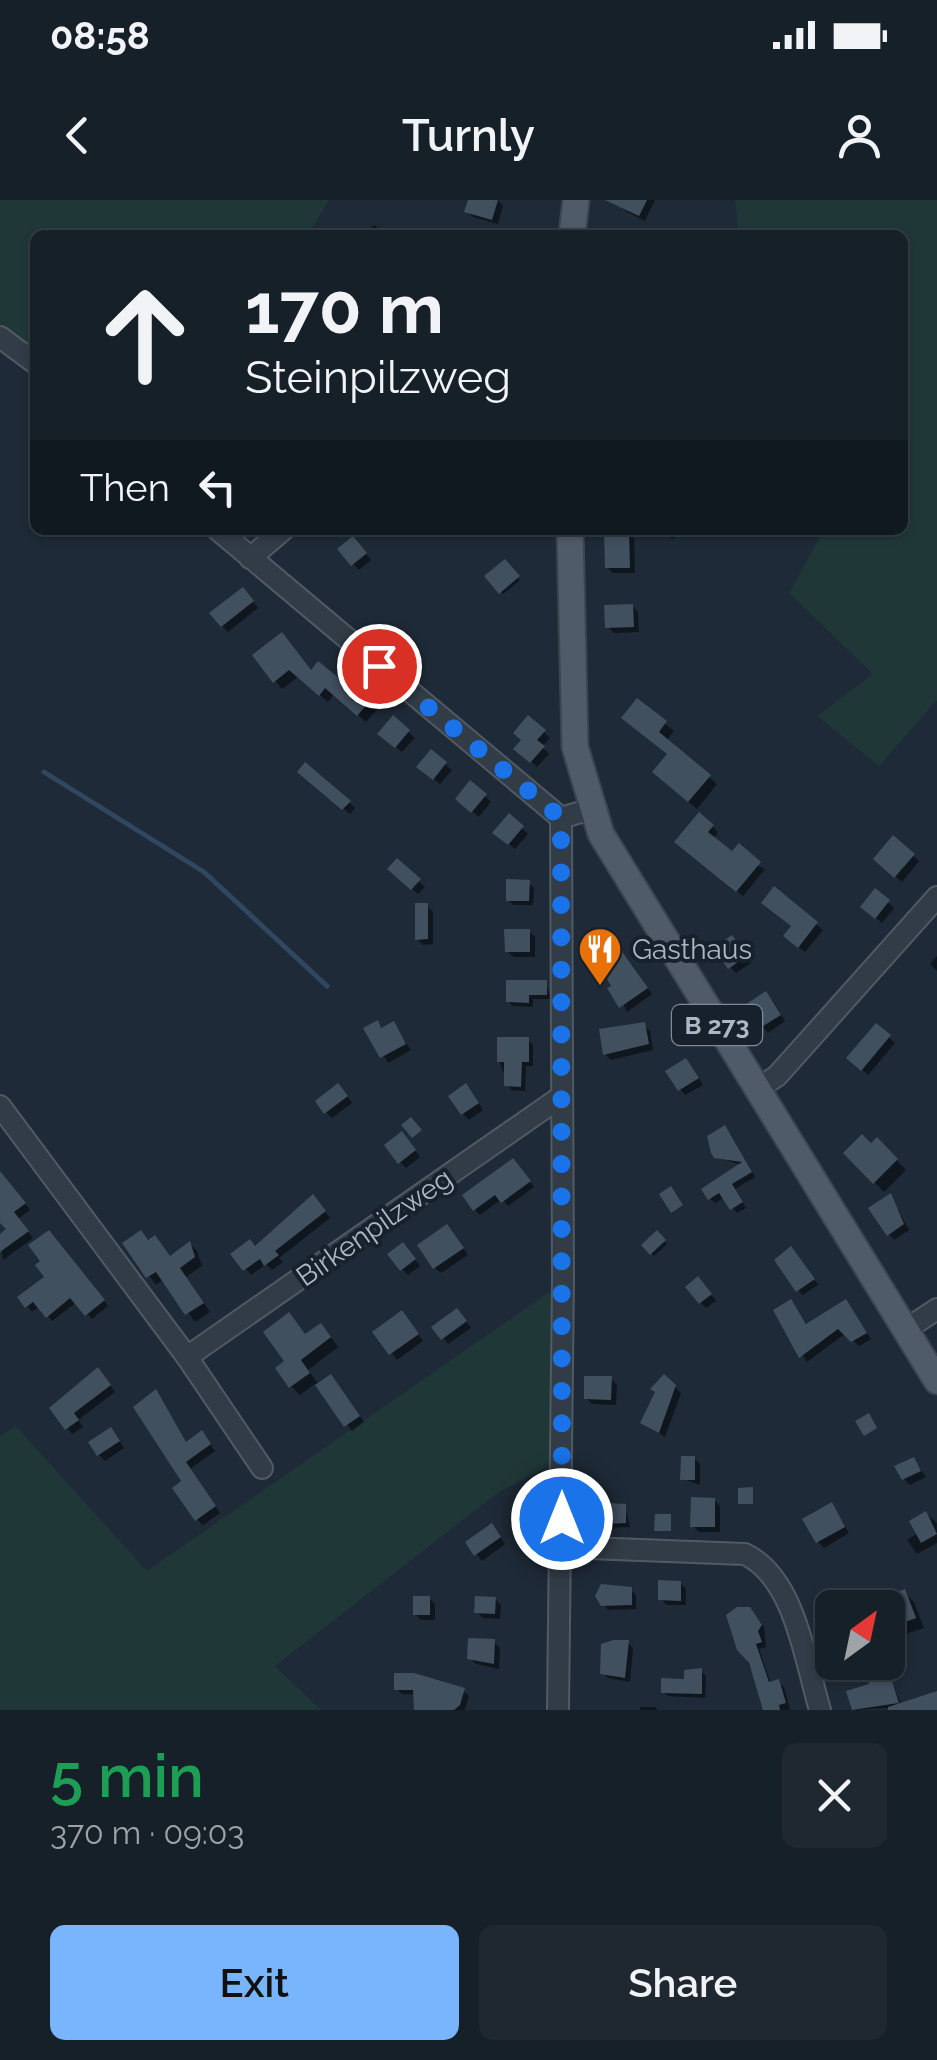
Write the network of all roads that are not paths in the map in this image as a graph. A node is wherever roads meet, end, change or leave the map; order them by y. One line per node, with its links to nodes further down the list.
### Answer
1 (576, 200): 2 (main road)
2 (573, 230)
3 (0, 337): 4 (street)
4 (30, 358)
5 (224, 535): 8 (street)
6 (277, 535): 8 (street)
7 (570, 535): 9 (main road, B 273)
8 (250, 558): 10 (street)
9 (590, 808): 10 (street); 12 (main road, B 273)
10 (561, 818): 13 (street)
11 (937, 898): 12 (street)
12 (757, 1089): 16 (main road, B 273)
13 (562, 1096): 17 (street, Birkenpilzweg); 20 (street)
14 (0, 1106): 17 (street)
15 (937, 1309): 16 (street)
16 (905, 1330): 18 (main road, B 273)
17 (186, 1357): 19 (street)
18 (937, 1380)
19 (262, 1468)
20 (562, 1547): 21 (street); 22 (street)
21 (558, 1710)
22 (820, 1710)

